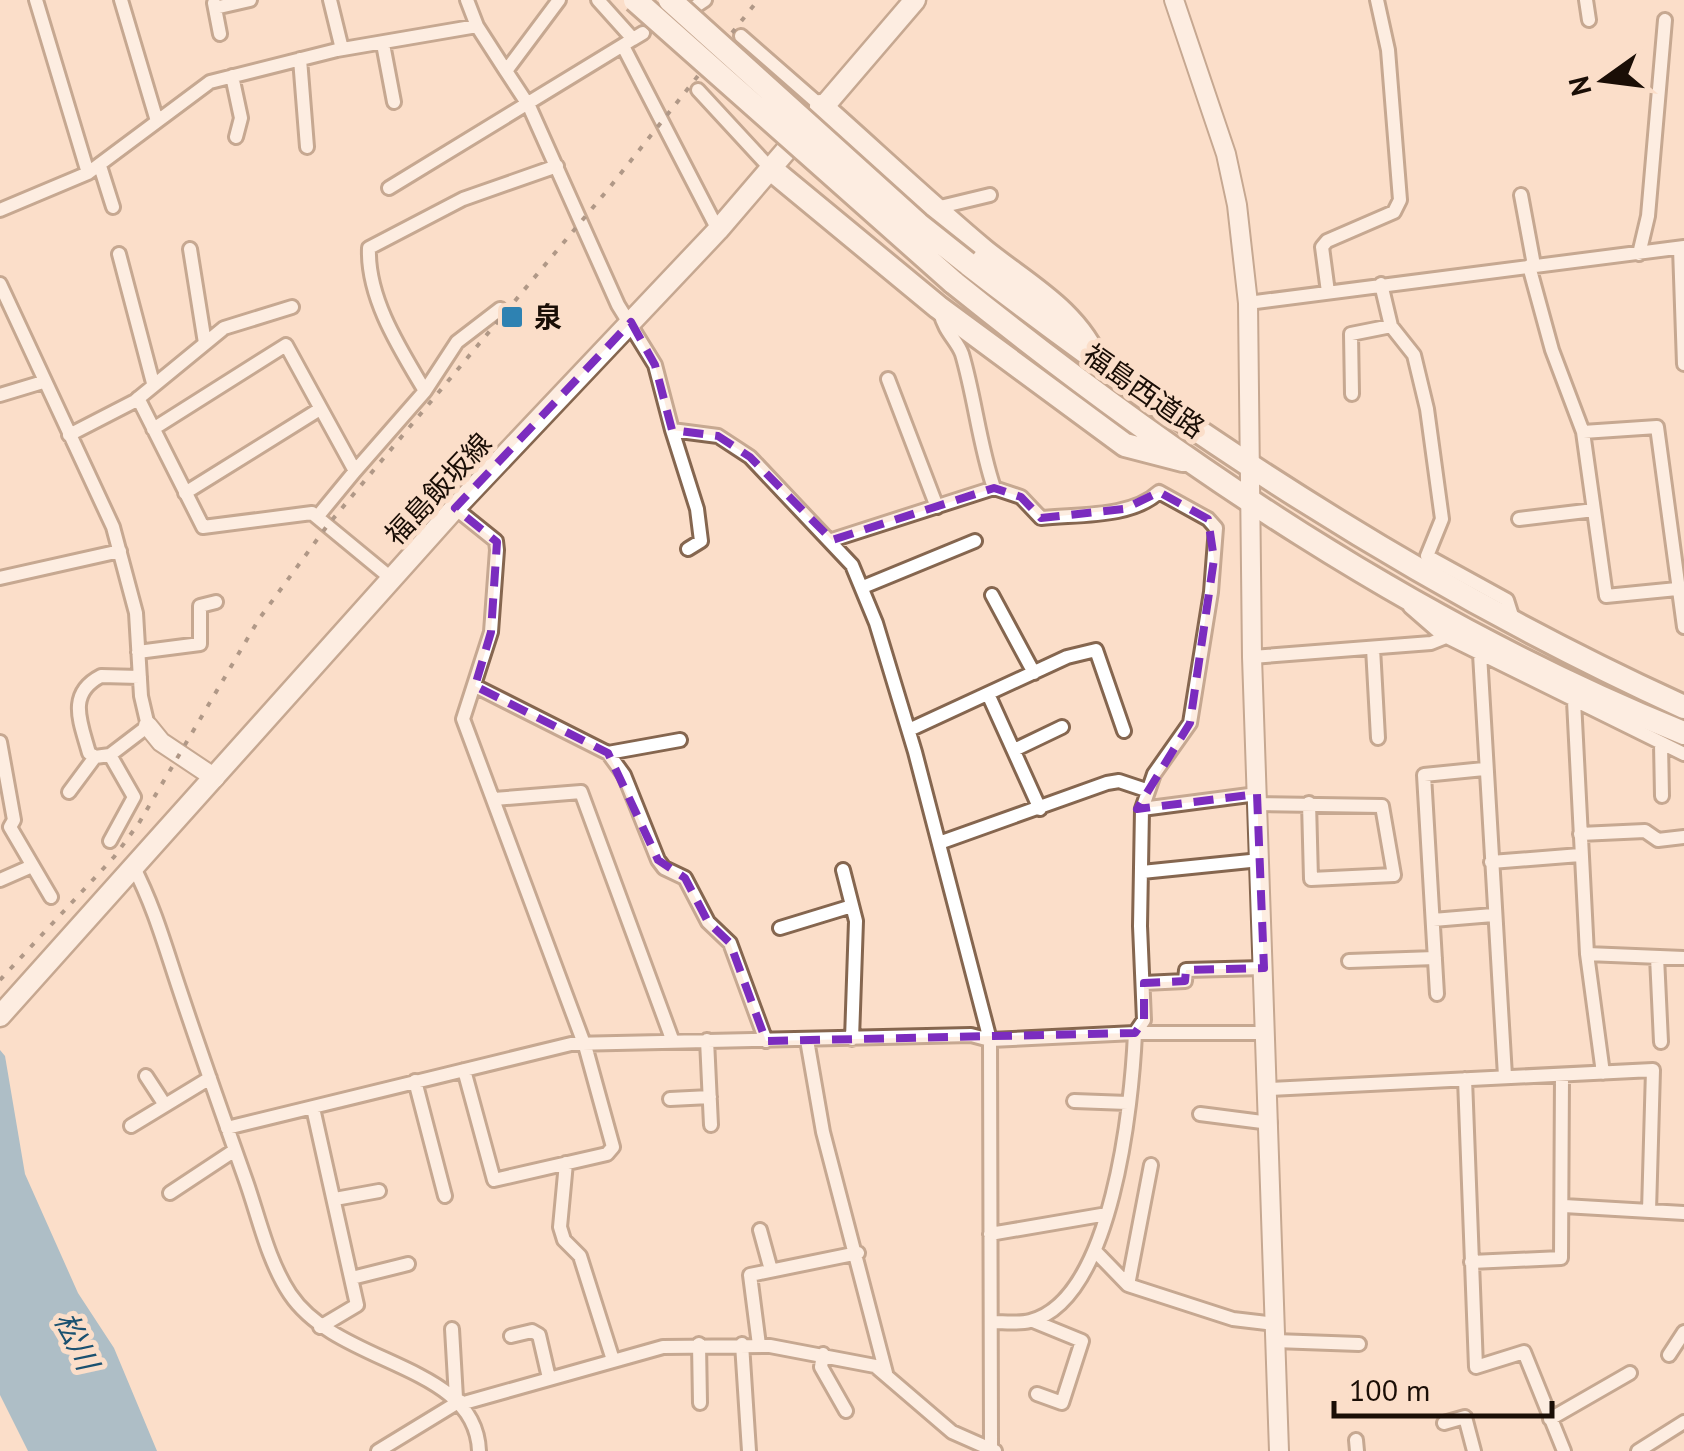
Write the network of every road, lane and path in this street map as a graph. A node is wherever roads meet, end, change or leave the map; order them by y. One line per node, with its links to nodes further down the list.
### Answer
1 (36, 0): 35 (street)
2 (121, 0): 30 (street)
3 (250, 0): 14 (street)
4 (330, 0): 22 (street)
5 (468, 0): 17 (street)
6 (559, 0): 24 (street)
7 (598, 0): 20 (street)
8 (635, 0): 48 (highway, 福島西道路, bridge)
9 (670, 0): 48 (highway, 福島西道路, bridge)
10 (915, 0): 29 (main road, 福島飯坂線)
11 (1174, 0): 52 (street)
12 (1378, 0): 51 (street)
13 (1586, 0): 15 (street)
14 (214, 4): 18 (street)
15 (1589, 20)
16 (1665, 20): 46 (street)
17 (478, 26): 21 (street); 24 (street)
18 (220, 34)
19 (740, 36): 29 (street)
20 (633, 40): 28 (street); 42 (street)
21 (382, 44): 22 (street); 27 (street)
22 (342, 49): 23 (street)
23 (300, 59): 25 (street); 32 (street)
24 (506, 71): 28 (street)
25 (232, 76): 30 (street); 31 (street)
26 (698, 90): 34 (street)
27 (394, 102)
28 (528, 106): 33 (street); 36 (street)
29 (821, 106): 34 (main road, 福島飯坂線); 40 (highway)
30 (157, 121): 35 (street)
31 (236, 138)
32 (307, 147)
33 (557, 166): 56 (street); 64 (street)
34 (771, 169): 42 (main road, 福島飯坂線); 54 (highway)
35 (94, 170): 39 (street); 41 (street)
36 (389, 188)
37 (990, 195): 40 (street)
38 (1520, 195): 47 (street)
39 (113, 207)
40 (936, 208): 60 (highway)
41 (0, 210)
42 (718, 230): 56 (main road, 福島飯坂線)
43 (1682, 248): 46 (street); 59 (street)
44 (190, 250): 58 (street)
45 (118, 254): 63 (street)
46 (1639, 254): 47 (street)
47 (1532, 266): 50 (street); 71 (street)
48 (960, 272): 60 (highway, 福島西道路); 73 (highway, 福島西道路)
49 (0, 284): 62 (street)
50 (1381, 284): 51 (street); 57 (street)
51 (1328, 292): 52 (street)
52 (1248, 304): 74 (street)
53 (292, 307): 58 (street)
54 (938, 307): 73 (highway); 76 (street)
55 (500, 309): 64 (street)
56 (632, 322): 70 (street); 80 (main road, 福島飯坂線)
57 (1391, 326): 65 (street); 95 (street)
58 (204, 343): 63 (street)
59 (1684, 364)
60 (1098, 365): 74 (highway, 福島西道路)
61 (888, 379): 79 (street)
62 (44, 382): 66 (street); 72 (street)
63 (153, 383): 67 (street)
64 (425, 391): 75 (street)
65 (1352, 394)
66 (0, 395)
67 (138, 398): 69 (street); 72 (street)
68 (320, 409): 69 (street); 75 (street); 77 (street)
69 (153, 429): 77 (street)
70 (672, 430): 84 (street); 86 (street)
71 (1583, 432): 81 (street); 91 (street)
72 (69, 436): 87 (street)
73 (1192, 462): 78 (highway, 福島西道路)
74 (1250, 469): 78 (street); 95 (highway, 福島西道路)
75 (355, 471): 82 (street)
76 (994, 488): 79 (street); 124 (street)
77 (185, 492): 82 (street)
78 (1250, 501): 93 (highway, 福島西道路); 101 (street)
79 (937, 507): 84 (street)
80 (455, 508): 89 (main road, 福島飯坂線); 104 (street)
81 (1594, 510): 83 (street); 91 (street)
82 (318, 516): 89 (street)
83 (1519, 519)
84 (832, 540): 90 (street)
85 (976, 540): 90 (street)
86 (688, 549)
87 (120, 552): 88 (street); 99 (street)
88 (0, 578)
89 (392, 579): 123 (main road, 福島飯坂線)
90 (863, 587): 110 (street)
91 (1677, 589): 96 (street)
92 (992, 594): 102 (street)
93 (1408, 598): 97 (street); 112 (highway, 福島西道路)
94 (216, 602): 99 (street)
95 (1516, 627): 107 (highway, 福島西道路)
96 (1684, 627)
97 (1446, 637): 98 (street); 100 (street)
98 (1372, 648): 101 (street); 113 (street)
99 (138, 652): 103 (street)
100 (1480, 654): 106 (street); 122 (street)
101 (1252, 657): 128 (street)
102 (1034, 672): 105 (street); 111 (street)
103 (140, 677): 108 (street); 121 (street)
104 (475, 686): 118 (street); 127 (street)
105 (988, 694): 110 (street); 117 (street)
106 (1574, 701): 116 (street); 132 (street)
107 (1684, 708)
108 (148, 726): 120 (street); 123 (street)
109 (1062, 727): 117 (street)
110 (909, 730): 135 (street)
111 (1124, 732)
112 (1684, 733)
113 (1378, 738)
114 (680, 740): 118 (street)
115 (0, 742): 139 (street)
116 (1661, 744): 119 (street); 126 (street)
117 (1014, 750): 130 (street)
118 (608, 753): 165 (street)
119 (1684, 754)
120 (110, 755): 121 (street); 134 (street)
121 (95, 757): 125 (street)
122 (1484, 768): 138 (street); 147 (street)
123 (214, 778): 140 (main road, 福島飯坂線)
124 (1146, 790): 130 (street); 131 (street)
125 (69, 792)
126 (1662, 796)
127 (494, 799): 160 (street); 167 (street)
128 (1258, 799): 129 (street); 131 (street); 137 (street)
129 (1310, 803): 129 (street)
130 (1040, 808): 135 (street)
131 (1142, 809): 142 (street)
132 (1580, 834): 133 (street); 136 (street)
133 (1684, 837)
134 (110, 841)
135 (939, 843): 164 (street)
136 (1580, 855): 138 (street); 149 (street)
137 (1260, 860): 142 (street); 154 (street)
138 (1491, 862): 146 (street)
139 (32, 866): 143 (street); 144 (street)
140 (133, 866): 157 (main road, 福島飯坂線); 173 (street)
141 (843, 870): 145 (street)
142 (1142, 872): 155 (street)
143 (0, 880)
144 (51, 897)
145 (852, 906): 148 (street); 161 (street)
146 (1494, 915): 147 (street); 172 (street)
147 (1433, 920): 150 (street)
148 (780, 928)
149 (1587, 954): 151 (street); 169 (street)
150 (1435, 958): 153 (street); 156 (street)
151 (1658, 958): 152 (street); 166 (street)
152 (1684, 958)
153 (1349, 961)
154 (1264, 968): 155 (street); 159 (street)
155 (1144, 983): 158 (street)
156 (1437, 994)
157 (4, 1012)
158 (1135, 1032): 159 (street); 164 (street); 180 (street)
159 (1266, 1034): 176 (street)
160 (672, 1039): 162 (street); 167 (street)
161 (852, 1039): 163 (street); 164 (street)
162 (707, 1040): 165 (street); 177 (street)
163 (807, 1040): 165 (street); 202 (street)
164 (990, 1040): 200 (street)
165 (766, 1041)
166 (1661, 1042)
167 (582, 1044): 168 (street); 189 (street)
168 (464, 1070): 175 (street); 189 (street)
169 (1603, 1072): 170 (street); 196 (street)
170 (1562, 1075): 172 (street); 195 (street)
171 (146, 1076): 181 (street)
172 (1505, 1076): 174 (street)
173 (210, 1078): 181 (street); 187 (street)
174 (1466, 1080): 176 (street); 203 (street)
175 (415, 1081): 182 (street); 193 (street)
176 (1269, 1089): 184 (street)
177 (710, 1097): 178 (street); 185 (street)
178 (670, 1098)
179 (1074, 1101): 180 (street)
180 (1128, 1104): 198 (street)
181 (165, 1105): 186 (street)
182 (312, 1108): 187 (street); 194 (street)
183 (1200, 1114): 184 (street)
184 (1270, 1123): 212 (street)
185 (712, 1124)
186 (131, 1126)
187 (227, 1128): 188 (street)
188 (235, 1150): 192 (street); 210 (street)
189 (566, 1163): 221 (street)
190 (1150, 1165): 207 (street)
191 (380, 1192): 194 (street)
192 (170, 1193)
193 (445, 1196)
194 (335, 1200): 206 (street)
195 (1564, 1206): 196 (street); 203 (street)
196 (1649, 1212): 197 (street)
197 (1684, 1213)
198 (1107, 1214): 200 (street); 201 (street)
199 (760, 1230): 205 (street)
200 (990, 1234): 209 (street)
201 (1096, 1252): 207 (street); 208 (street)
202 (858, 1253): 205 (street); 222 (street)
203 (1471, 1262): 229 (street)
204 (408, 1264): 206 (street)
205 (771, 1270): 218 (street)
206 (352, 1278): 210 (street)
207 (1128, 1285): 212 (street)
208 (1033, 1320): 209 (street); 225 (street)
209 (991, 1322): 232 (street)
210 (320, 1327): 226 (street)
211 (452, 1330): 226 (street)
212 (1275, 1332): 217 (street); 236 (street)
213 (1684, 1332): 220 (street)
214 (511, 1336): 224 (street)
215 (699, 1344): 216 (street); 221 (street); 227 (street)
216 (742, 1344): 218 (street); 235 (street)
217 (1359, 1344)
218 (759, 1345): 219 (street)
219 (824, 1354): 222 (street); 228 (street)
220 (1669, 1355)
221 (613, 1360): 224 (street)
222 (886, 1373): 232 (street)
223 (1630, 1373): 229 (street)
224 (549, 1378): 226 (street)
225 (1037, 1394)
226 (460, 1401): 233 (street); 234 (street)
227 (700, 1403)
228 (846, 1411)
229 (1550, 1419): 238 (street)
230 (1684, 1422): 239 (street)
231 (1444, 1423): 237 (street)
232 (985, 1448)
233 (378, 1451)
234 (479, 1451)
235 (749, 1451)
236 (1280, 1451)
237 (1474, 1451)
238 (1564, 1451)
239 (1638, 1451)

